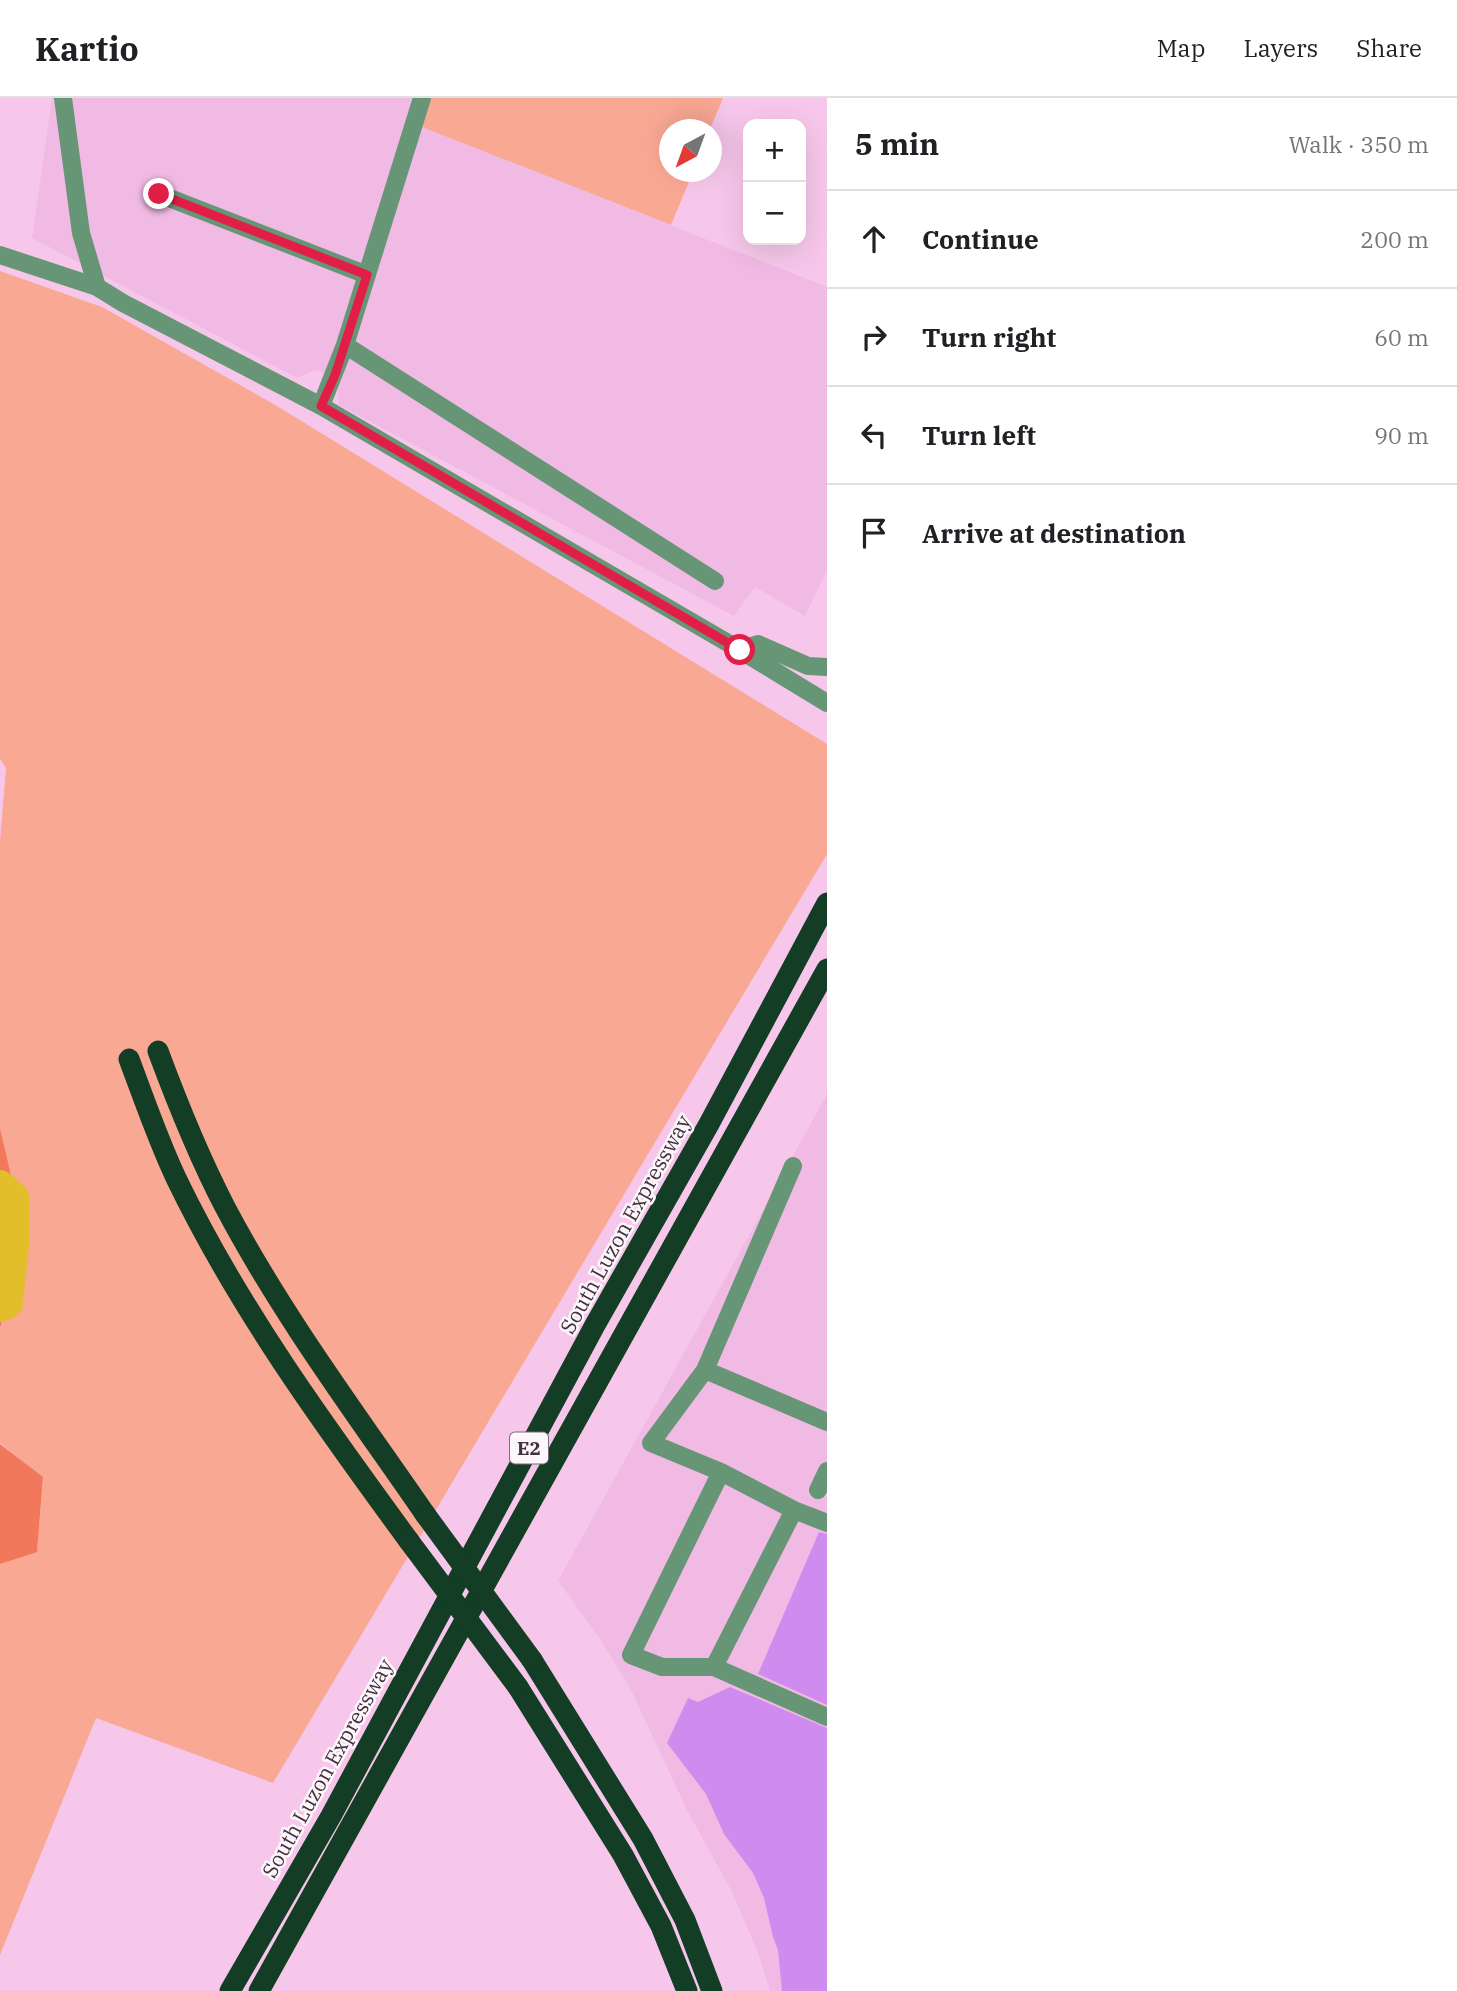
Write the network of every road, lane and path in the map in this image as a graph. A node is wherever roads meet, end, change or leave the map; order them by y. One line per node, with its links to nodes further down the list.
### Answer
1 (63, 98): 6 (street)
2 (422, 98): 5 (street)
3 (159, 194): 5 (street)
4 (0, 255): 6 (street)
5 (367, 275): 7 (street)
6 (97, 287): 8 (street)
7 (345, 345): 8 (street); 9 (street)
8 (321, 406): 10 (street)
9 (715, 581)
10 (740, 650): 11 (street); 12 (street)
11 (827, 667)
12 (827, 703)
13 (827, 903): 27 (highway, South Luzon Expressway / E2)
14 (827, 969): 28 (highway, E2)
15 (158, 1051): 30 (highway, bridge)
16 (129, 1059): 29 (highway, bridge)
17 (793, 1166): 18 (street)
18 (705, 1370): 19 (street); 20 (street)
19 (827, 1422)
20 (721, 1472): 23 (street); 25 (street)
21 (827, 1472): 22 (street)
22 (818, 1490)
23 (794, 1510): 24 (street); 25 (street)
24 (827, 1523)
25 (714, 1667): 26 (street)
26 (827, 1717)
27 (230, 1991)
28 (259, 1991)
29 (687, 1991)
30 (712, 1991)

